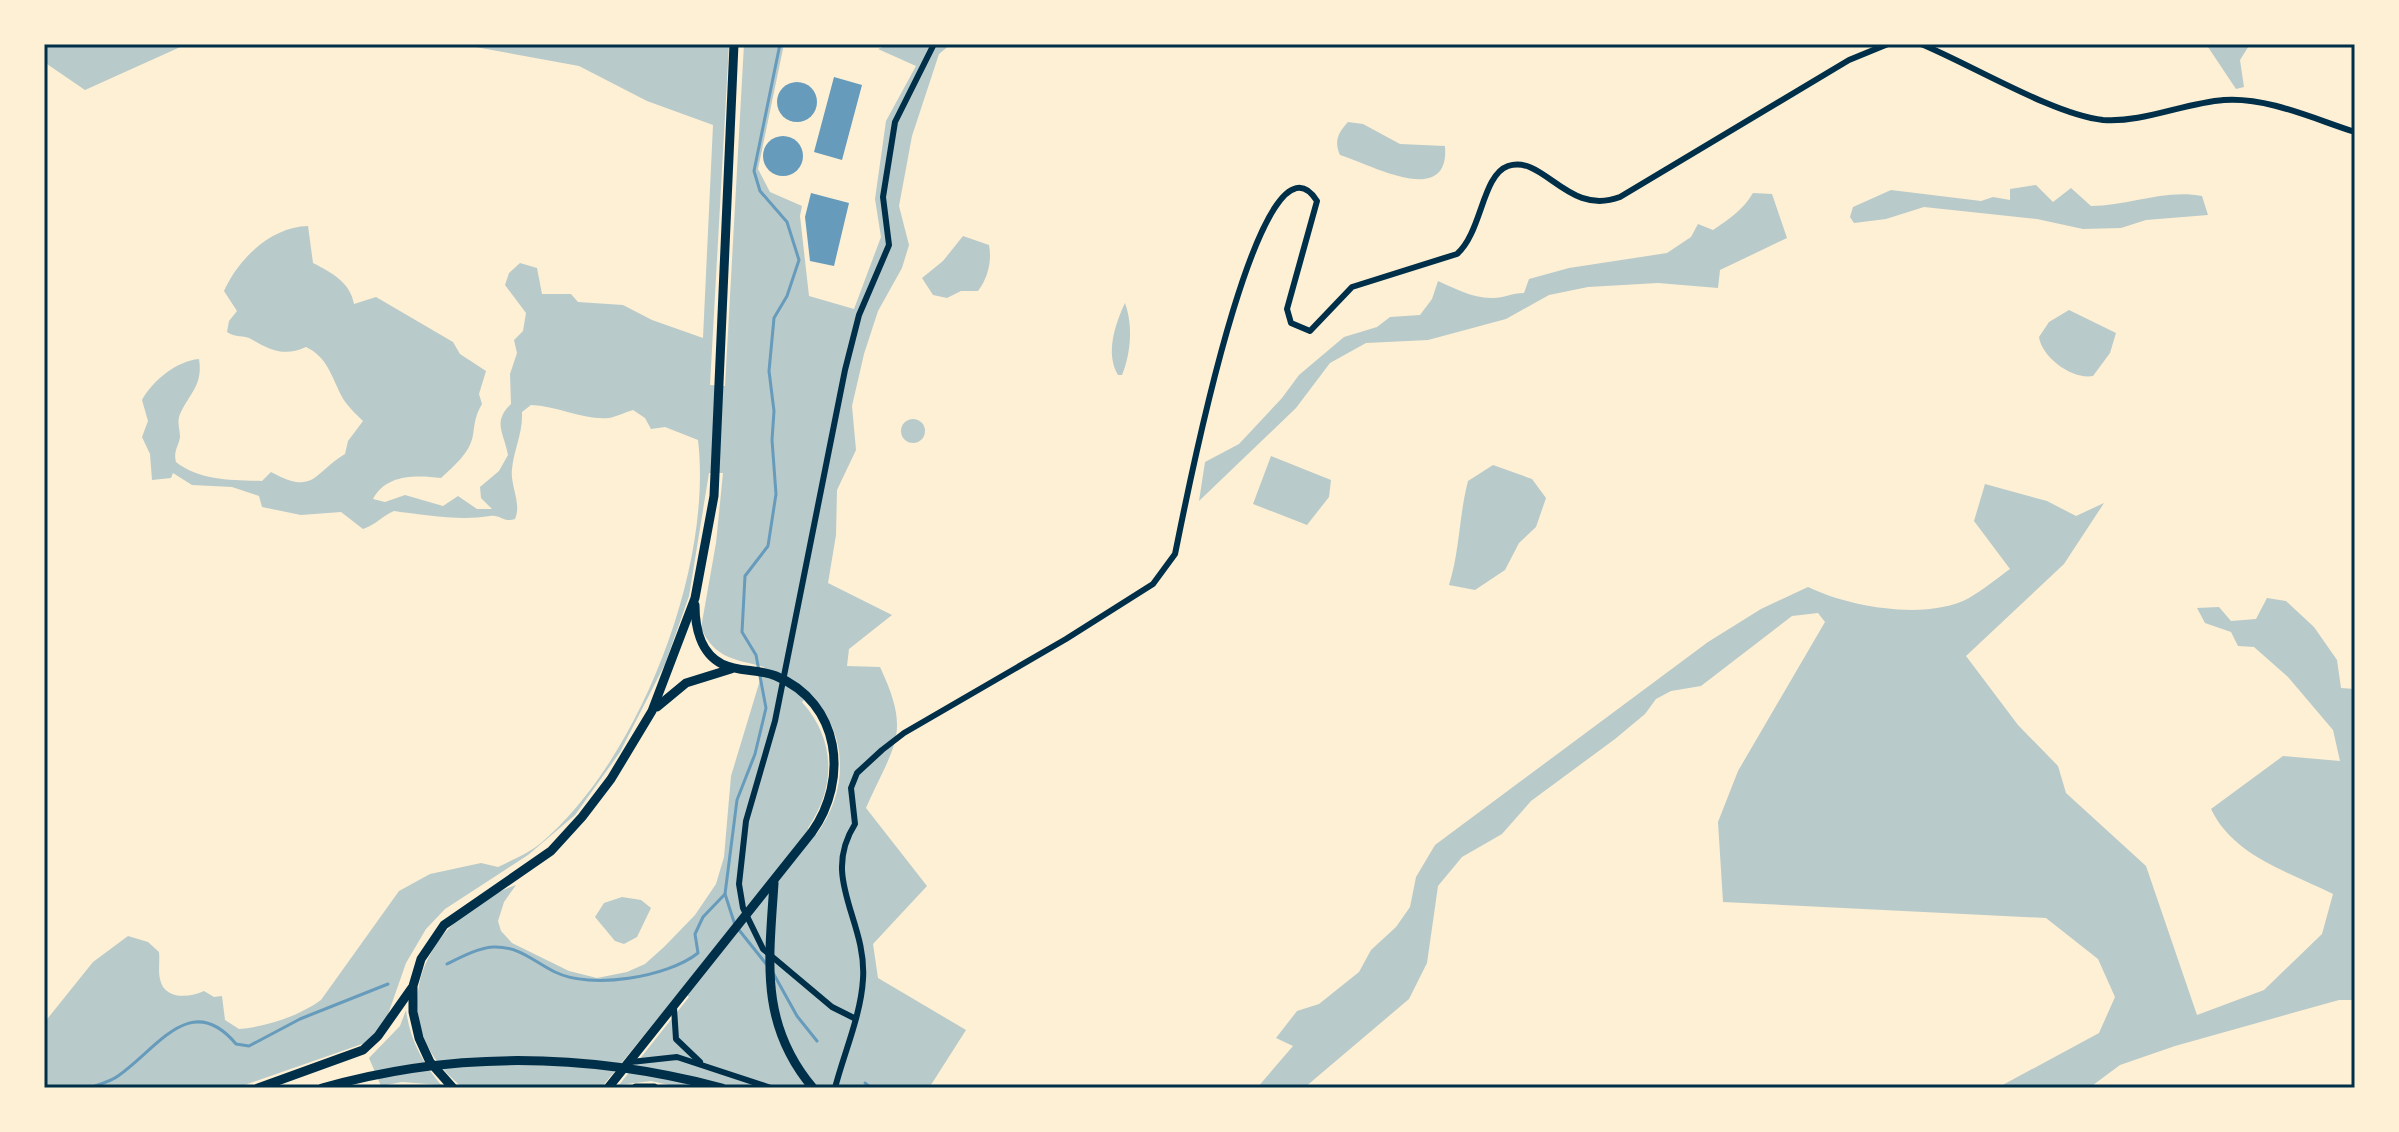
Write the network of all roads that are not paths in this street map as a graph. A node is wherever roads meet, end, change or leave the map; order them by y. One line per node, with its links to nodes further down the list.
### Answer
1 (734, 44): 6 (main road)
2 (934, 44): 12 (street)
3 (1888, 44): 12 (street)
4 (1921, 44): 5 (street)
5 (2355, 132)
6 (695, 598): 7 (main road); 8 (main road)
7 (742, 668): 8 (main road); 9 (main road)
8 (652, 711): 10 (main road)
9 (774, 883): 11 (main road); 23 (main road)
10 (413, 986): 15 (main road); 17 (main road)
11 (674, 1007): 13 (main road); 14 (street)
12 (854, 1018): 24 (street)
13 (631, 1062): 14 (street); 18 (main road)
14 (703, 1064): 22 (street)
15 (258, 1088)
16 (322, 1088): 21 (main road)
17 (453, 1088)
18 (608, 1088)
19 (636, 1088): 20 (main road)
20 (654, 1088)
21 (722, 1088)
22 (771, 1088)
23 (813, 1088)
24 (835, 1088)

